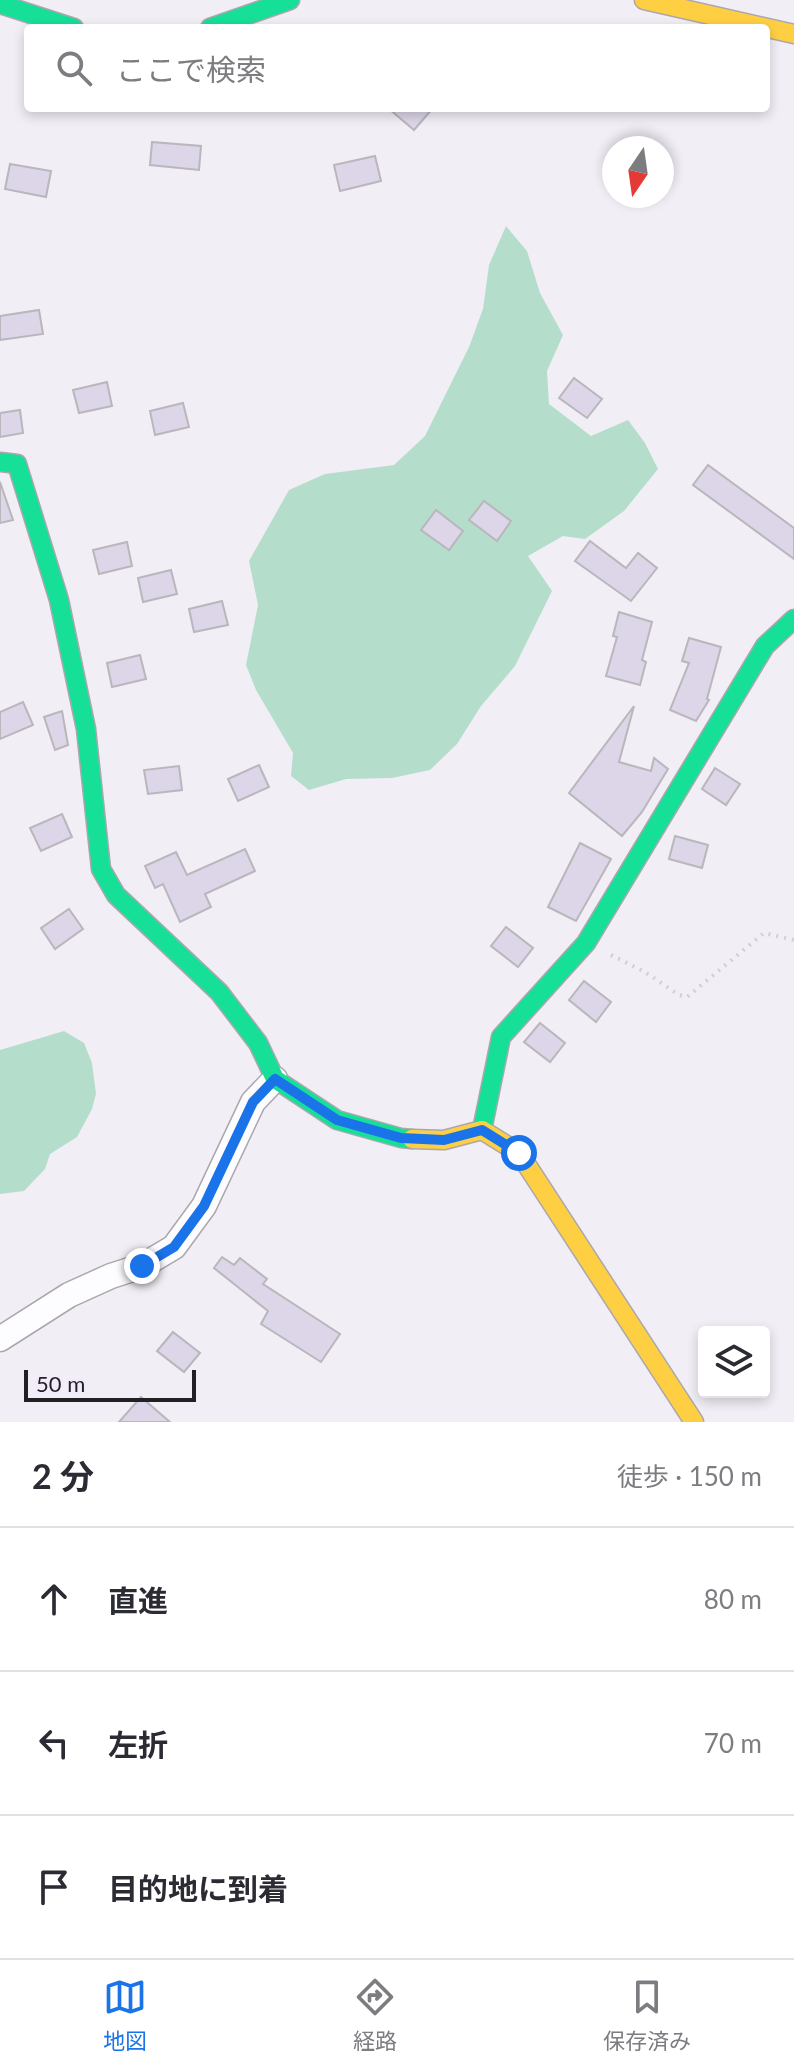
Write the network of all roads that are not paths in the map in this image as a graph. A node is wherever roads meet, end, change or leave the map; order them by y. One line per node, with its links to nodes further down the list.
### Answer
1 (290, 0): 5 (street)
2 (644, 0): 6 (street)
3 (0, 4): 4 (street)
4 (62, 24)
5 (221, 24)
6 (750, 24)
7 (770, 29): 8 (street)
8 (794, 34)
9 (0, 462): 11 (street)
10 (794, 619): 12 (street)
11 (275, 1079): 12 (street); 13 (street)
12 (482, 1130): 14 (street)
13 (0, 1339)
14 (694, 1422)

